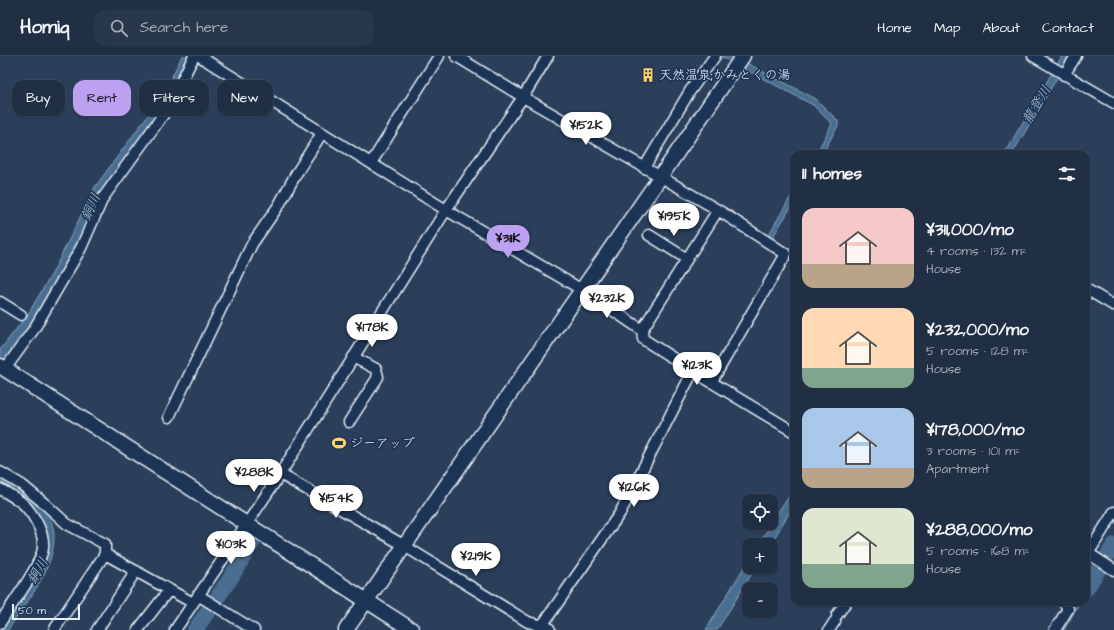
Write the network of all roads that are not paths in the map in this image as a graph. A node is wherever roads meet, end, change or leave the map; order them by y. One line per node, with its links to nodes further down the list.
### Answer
1 (194, 56): 28 (street)
2 (199, 56): 13 (street)
3 (439, 56): 14 (street)
4 (456, 56): 11 (street)
5 (548, 56): 11 (street)
6 (715, 56): 15 (street)
7 (743, 56): 16 (street)
8 (1033, 56): 10 (street)
9 (1076, 56): 10 (street)
10 (1064, 75): 12 (street)
11 (523, 97): 15 (street); 17 (street)
12 (1114, 103)
13 (322, 133): 14 (street); 31 (street)
14 (371, 163): 17 (street)
15 (644, 168): 16 (street)
16 (661, 177): 18 (street); 21 (street)
17 (446, 210): 21 (street); 27 (street)
18 (718, 210): 20 (street); 30 (street)
19 (649, 235): 20 (street)
20 (687, 259): 26 (street)
21 (582, 290): 26 (street); 39 (street)
22 (1090, 291): 24 (street)
23 (0, 302): 25 (street)
24 (1114, 305)
25 (21, 315)
26 (642, 330): 29 (street)
27 (353, 358): 32 (street); 35 (street)
28 (1, 367): 38 (street)
29 (693, 371): 30 (street); 51 (street)
30 (712, 381): 33 (street)
31 (169, 417)
32 (349, 422)
33 (790, 430)
34 (0, 472): 41 (street)
35 (280, 474): 38 (street); 39 (street)
36 (0, 488): 50 (street)
37 (1114, 512): 40 (street)
38 (246, 523): 46 (street); 47 (street)
39 (404, 546): 47 (street); 51 (street)
40 (1090, 550)
41 (104, 554): 44 (street); 52 (street)
42 (1090, 557): 43 (street)
43 (1114, 570)
44 (136, 571): 45 (street); 53 (street)
45 (169, 590): 46 (street); 54 (street)
46 (195, 599): 55 (street); 56 (street)
47 (366, 601): 57 (street); 58 (street)
48 (844, 606): 59 (street)
49 (1066, 606): 60 (street)
50 (0, 622)
51 (543, 629)
52 (54, 630)
53 (97, 630)
54 (138, 630)
55 (175, 630)
56 (254, 630)
57 (346, 630)
58 (412, 630)
59 (829, 630)
60 (1055, 630)

